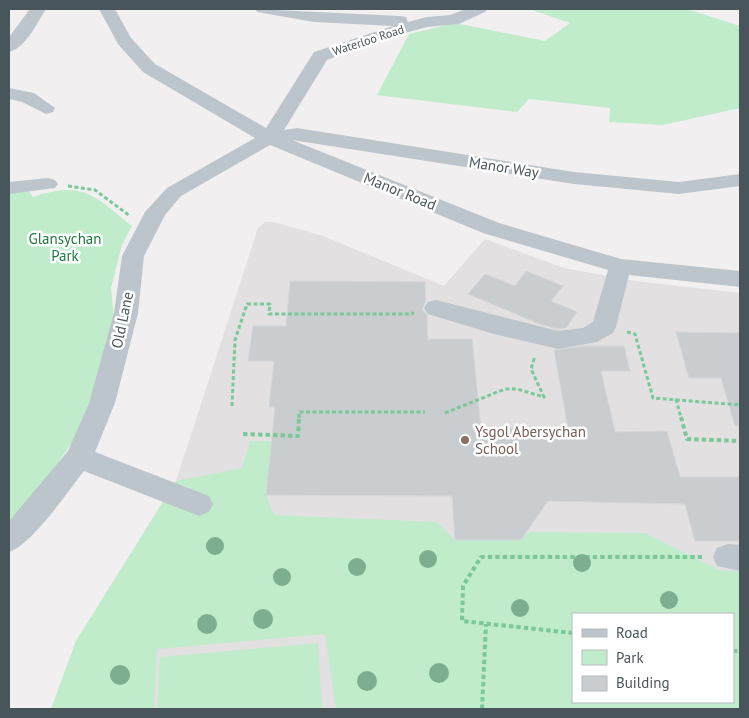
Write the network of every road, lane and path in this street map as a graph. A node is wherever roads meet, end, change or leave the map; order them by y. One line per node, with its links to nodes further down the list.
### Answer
1 (38, 9): 6 (street)
2 (107, 9): 9 (street, Manor Road)
3 (263, 9): 5 (street)
4 (479, 9): 5 (street, Waterloo Road)
5 (427, 22): 9 (street, Waterloo Road)
6 (9, 47)
7 (9, 94): 8 (street)
8 (46, 108)
9 (269, 138): 10 (street, Manor Way); 13 (street, Old Lane); 14 (street, Manor Road)
10 (740, 180)
11 (48, 184): 12 (street); 13 (path)
12 (9, 188)
13 (147, 229): 26 (street, Old Lane)
14 (620, 266): 15 (street, Manor Road); 17 (street)
15 (740, 279)
16 (436, 308): 18 (street); 21 (path)
17 (604, 327): 18 (street); 19 (path)
18 (541, 336): 23 (path)
19 (676, 400): 20 (path); 25 (path)
20 (740, 405)
21 (232, 406)
22 (425, 412): 24 (path)
23 (445, 413)
24 (243, 434)
25 (740, 441)
26 (79, 458): 27 (street); 28 (street, Old Lane)
27 (199, 504)
28 (9, 539)
29 (734, 558): 30 (path)
30 (486, 624): 31 (path); 32 (path)
31 (572, 633)
32 (482, 709)

